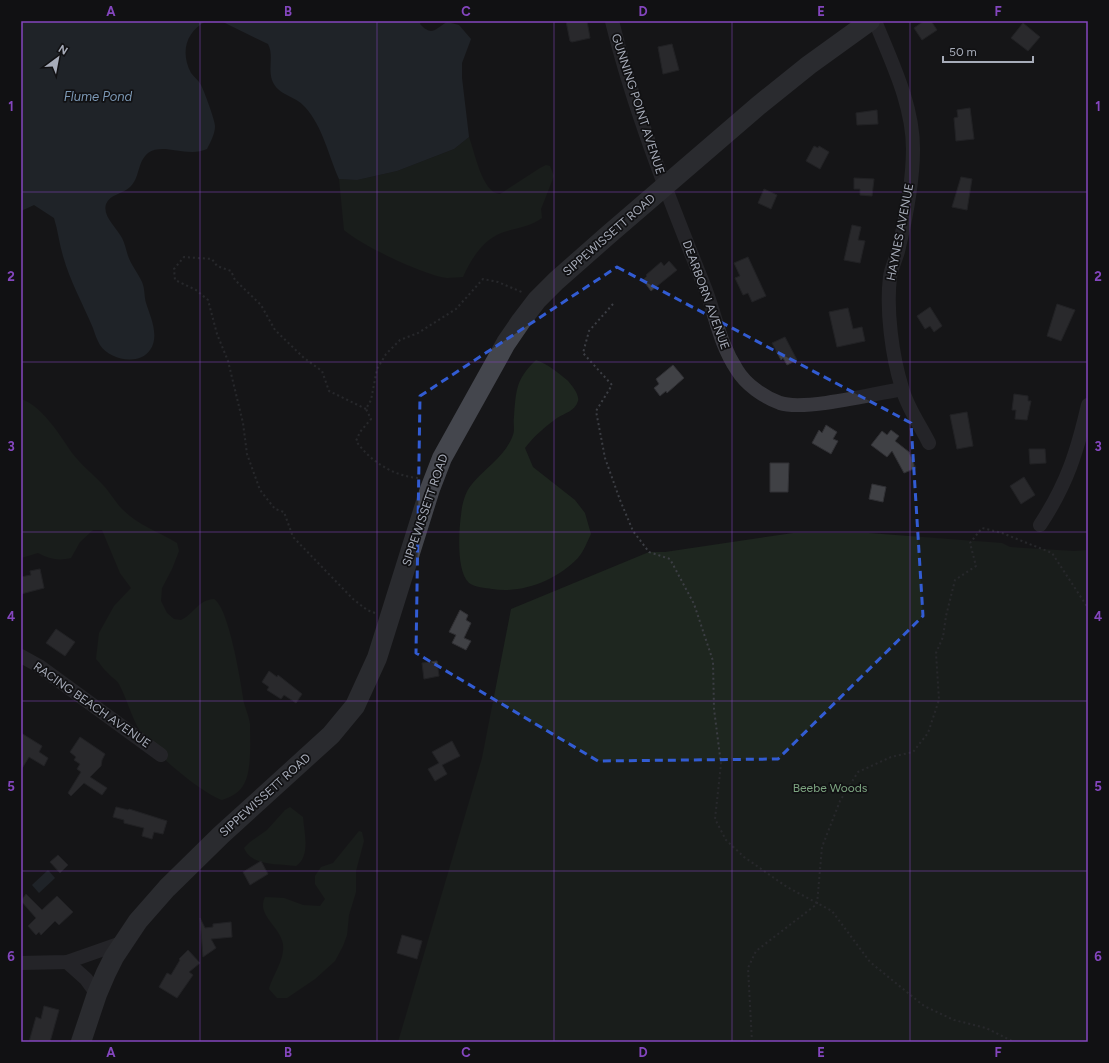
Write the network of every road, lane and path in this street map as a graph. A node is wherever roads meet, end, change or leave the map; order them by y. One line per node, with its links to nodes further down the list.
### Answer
1 (612, 21): 4 (street, GUNNING POINT AVENUE)
2 (870, 21): 4 (main road, SIPPEWISSETT ROAD)
3 (875, 21): 7 (street, HAYNES AVENUE)
4 (665, 187): 5 (main road, SIPPEWISSETT ROAD); 7 (street, DEARBORN AVENUE)
5 (537, 300): 9 (path); 11 (main road, SIPPEWISSETT ROAD)
6 (613, 304): 17 (path)
7 (902, 389): 10 (street, HAYNES AVENUE)
8 (1088, 405): 12 (street)
9 (366, 409): 11 (path); 14 (path)
10 (929, 443)
11 (434, 478): 14 (main road, SIPPEWISSETT ROAD)
12 (1040, 524)
13 (1088, 608): 17 (path)
14 (391, 614): 18 (main road, SIPPEWISSETT ROAD)
15 (21, 656): 16 (street, RACING BEACH AVENUE)
16 (161, 755)
17 (817, 904): 23 (path); 24 (path)
18 (124, 942): 19 (street); 21 (main road, SIPPEWISSETT ROAD)
19 (67, 962): 20 (street); 21 (street)
20 (21, 963)
21 (97, 994): 22 (main road, SIPPEWISSETT ROAD)
22 (81, 1042)
23 (752, 1042)
24 (1014, 1042)

